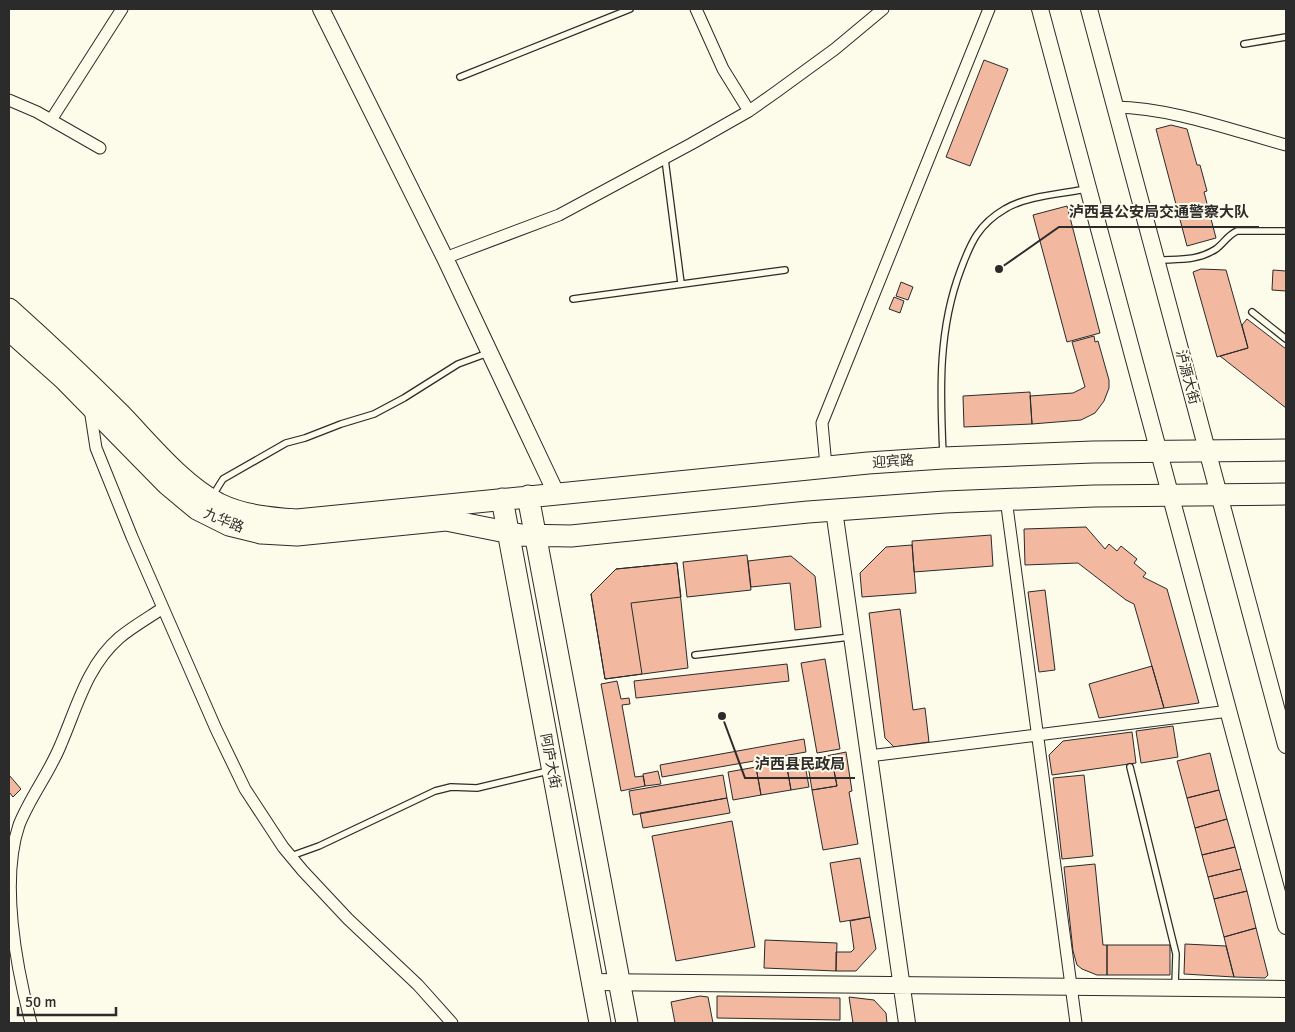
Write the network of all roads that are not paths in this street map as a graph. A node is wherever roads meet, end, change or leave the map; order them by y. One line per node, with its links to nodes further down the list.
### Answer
1 (122, 9): 15 (street)
2 (321, 9): 21 (street)
3 (630, 9): 11 (lane)
4 (696, 9): 14 (street)
5 (884, 9): 14 (street)
6 (989, 9): 36 (street)
7 (1040, 9): 19 (street)
8 (1089, 9): 13 (street, 泸源大街)
9 (1286, 37): 10 (lane)
10 (1244, 44)
11 (460, 77)
12 (9, 100): 15 (street)
13 (1115, 106): 16 (street); 22 (street, 泸源大街)
14 (749, 111): 18 (street)
15 (51, 120): 17 (street)
16 (1286, 145)
17 (100, 148)
18 (665, 159): 21 (street); 24 (lane)
19 (1088, 189): 32 (street); 35 (lane)
20 (1286, 231): 22 (lane)
21 (445, 258): 30 (street)
22 (1157, 260): 33 (street, 泸源大街)
23 (785, 270): 24 (lane)
24 (681, 283): 25 (lane)
25 (573, 299)
26 (9, 309): 42 (highway, 九华路)
27 (1252, 312): 29 (lane)
28 (9, 330): 31 (highway, 九华路)
29 (1286, 339)
30 (490, 353): 37 (street); 42 (lane)
31 (90, 405): 46 (highway, 九华路); 48 (street)
32 (1159, 450): 33 (highway, 迎宾路); 35 (highway, 迎宾路); 38 (street)
33 (1208, 450): 34 (highway, 迎宾路); 39 (street, 泸源大街)
34 (1286, 450)
35 (943, 458): 36 (highway, 迎宾路)
36 (826, 466): 37 (highway, 迎宾路)
37 (556, 493): 41 (highway, 迎宾路)
38 (1171, 494): 39 (highway); 44 (highway); 51 (street)
39 (1220, 494): 40 (highway); 53 (street, 泸源大街)
40 (1286, 494)
41 (528, 496): 43 (highway, 迎宾路); 47 (highway)
42 (211, 499): 43 (highway, 九华路)
43 (502, 499): 46 (highway, 阿庐大街)
44 (1006, 499): 45 (highway); 52 (street)
45 (834, 510): 47 (highway); 49 (street)
46 (508, 532): 47 (highway); 56 (highway, 阿庐大街)
47 (536, 536): 60 (highway)
48 (163, 608): 57 (street); 65 (street)
49 (852, 637): 50 (lane); 54 (street)
50 (694, 655)
51 (1229, 711): 52 (street); 58 (street)
52 (1038, 735): 54 (street); 62 (street)
53 (1286, 745)
54 (869, 756): 61 (street)
55 (1130, 767): 63 (lane)
56 (553, 770): 57 (lane); 59 (highway, 阿庐大街)
57 (291, 856): 66 (street)
58 (1286, 926)
59 (592, 982): 60 (street); 67 (highway, 阿庐大街)
60 (619, 982): 61 (street); 68 (highway)
61 (902, 985): 62 (street); 69 (street)
62 (1072, 987): 63 (street); 70 (street)
63 (1176, 988): 64 (street)
64 (1286, 989)
65 (31, 1023)
66 (452, 1023)
67 (600, 1023)
68 (627, 1023)
69 (907, 1023)
70 (1076, 1023)

